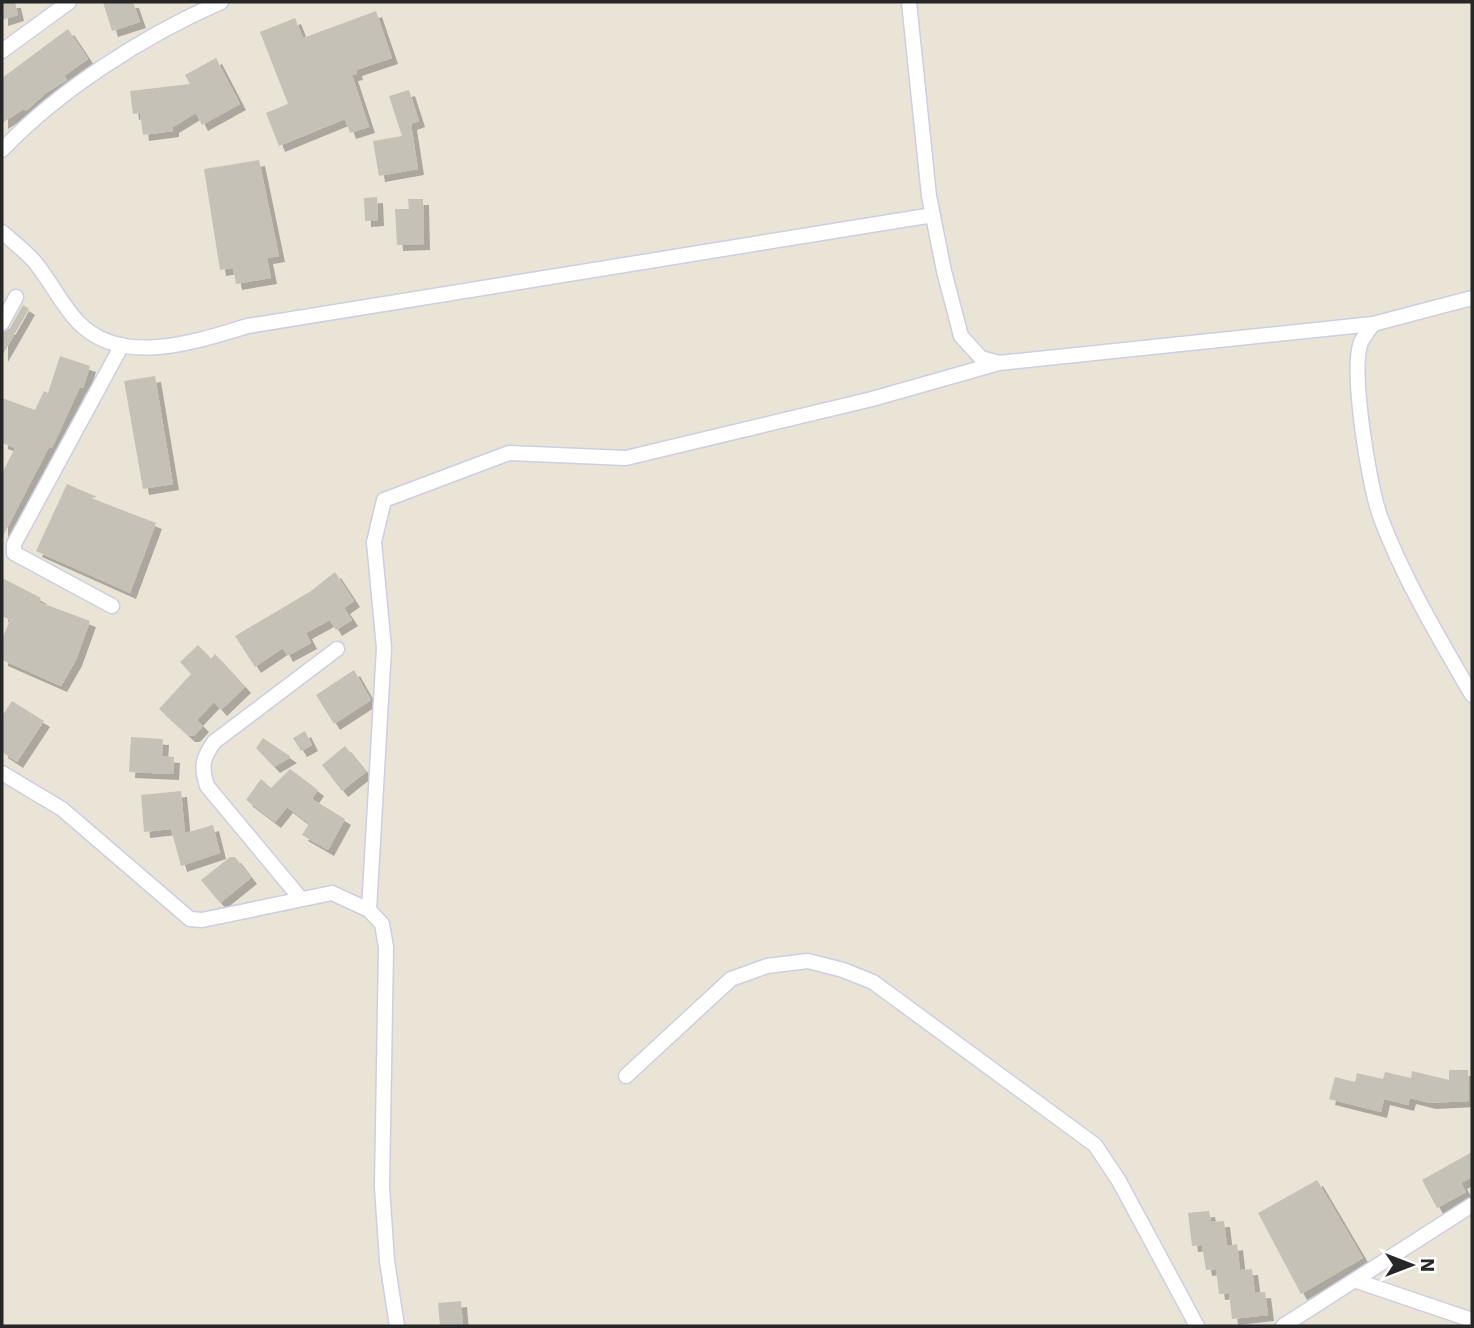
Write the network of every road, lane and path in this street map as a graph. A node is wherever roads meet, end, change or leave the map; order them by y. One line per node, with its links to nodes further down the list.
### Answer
1 (69, 2): 4 (street)
2 (220, 2): 5 (street)
3 (909, 2): 6 (street)
4 (2, 51)
5 (2, 150)
6 (933, 215): 12 (street); 13 (street)
7 (2, 232): 12 (street)
8 (16, 297): 10 (street)
9 (1472, 298): 11 (street)
10 (2, 323)
11 (1373, 324): 13 (street); 16 (street)
12 (122, 345): 14 (street)
13 (999, 363): 19 (street)
14 (112, 606)
15 (337, 649): 18 (street)
16 (1472, 695)
17 (2, 774): 18 (street)
18 (302, 900): 19 (street)
19 (369, 910): 24 (street)
20 (626, 1076): 25 (street)
21 (1472, 1205): 22 (street)
22 (1357, 1281): 23 (street); 26 (street)
23 (1472, 1320)
24 (397, 1326)
25 (1197, 1326)
26 (1283, 1326)

